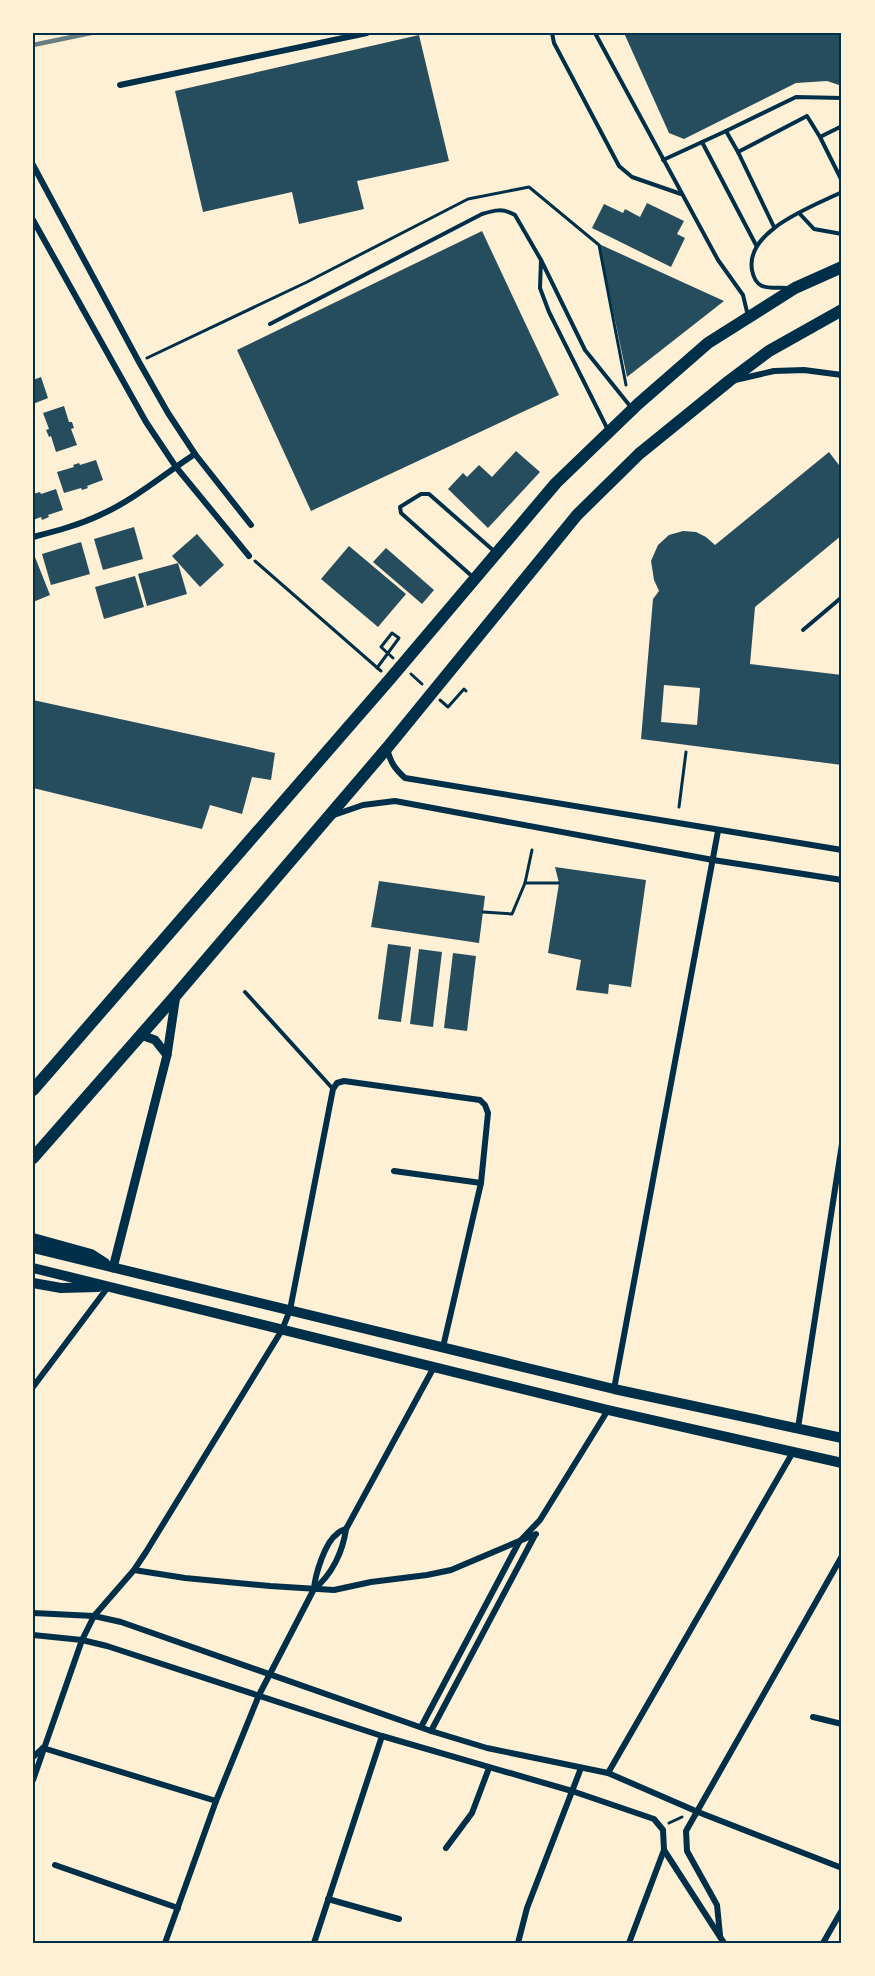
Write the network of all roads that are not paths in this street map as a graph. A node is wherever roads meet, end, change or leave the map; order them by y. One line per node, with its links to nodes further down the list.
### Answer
1 (367, 33): 4 (street)
2 (552, 33): 15 (lane)
3 (595, 33): 11 (lane)
4 (120, 86)
5 (842, 98): 7 (lane)
6 (842, 126): 8 (lane)
7 (726, 131): 9 (lane); 10 (lane)
8 (820, 137): 10 (lane); 13 (lane)
9 (702, 142): 11 (lane); 20 (lane)
10 (738, 152): 18 (lane)
11 (663, 160): 15 (lane)
12 (33, 165): 31 (street)
13 (842, 181)
14 (842, 192): 16 (lane)
15 (681, 194): 25 (lane)
16 (799, 213): 18 (lane); 19 (lane)
17 (33, 220): 32 (street)
18 (774, 227): 20 (lane)
19 (842, 234)
20 (756, 245): 23 (lane)
21 (542, 260): 26 (lane); 29 (lane); 30 (lane)
22 (842, 267): 23 (highway)
23 (795, 288): 25 (highway)
24 (842, 310): 28 (highway)
25 (748, 317): 29 (highway)
26 (270, 324)
27 (842, 375): 28 (street)
28 (729, 381): 40 (highway)
29 (635, 407): 30 (highway)
30 (609, 432): 35 (highway)
31 (195, 454): 32 (street); 33 (street)
32 (176, 466): 34 (street); 36 (street)
33 (251, 525)
34 (33, 537)
35 (496, 554): 37 (highway); 37 (lane)
36 (249, 556)
37 (475, 578): 51 (highway)
38 (842, 597): 39 (lane)
39 (803, 630)
40 (387, 748): 41 (highway); 42 (street)
41 (325, 819): 44 (street); 47 (highway)
42 (718, 831): 43 (street); 44 (street)
43 (842, 850)
44 (713, 860): 45 (street); 67 (street)
45 (842, 879)
46 (245, 992): 50 (lane)
47 (176, 995): 48 (highway); 49 (street)
48 (141, 1035): 49 (street); 53 (highway)
49 (167, 1055): 59 (street)
50 (333, 1089): 55 (street); 62 (street)
51 (33, 1090)
52 (842, 1144): 69 (street)
53 (33, 1158)
54 (393, 1171): 55 (street)
55 (481, 1183): 64 (street)
56 (33, 1238): 59 (main road)
57 (33, 1248): 59 (main road)
58 (33, 1268): 61 (main road)
59 (113, 1268): 62 (main road)
60 (33, 1283): 61 (main road)
61 (108, 1286): 63 (main road); 66 (street)
62 (290, 1310): 63 (street); 64 (main road)
63 (282, 1330): 65 (main road); 78 (street)
64 (443, 1347): 67 (main road)
65 (434, 1367): 68 (main road); 74 (street)
66 (33, 1387)
67 (614, 1389): 69 (main road)
68 (608, 1410): 71 (main road); 73 (street)
69 (798, 1428): 70 (main road)
70 (842, 1438)
71 (793, 1452): 72 (main road); 95 (street)
72 (842, 1463)
73 (540, 1520): 75 (street); 76 (street)
74 (346, 1529): 79 (street); 79 (street)
75 (536, 1534): 76 (street); 89 (street)
76 (519, 1542): 79 (street); 88 (street)
77 (842, 1556): 99 (street)
78 (134, 1570): 79 (street); 81 (street)
79 (314, 1589): 84 (street)
80 (33, 1614): 81 (street)
81 (94, 1616): 83 (street); 84 (street)
82 (33, 1635): 83 (street)
83 (82, 1640): 85 (street); 91 (street)
84 (269, 1674): 85 (street); 88 (street)
85 (259, 1695): 90 (street); 98 (street)
86 (813, 1717): 87 (street)
87 (842, 1724)
88 (421, 1727): 89 (street)
89 (431, 1731): 94 (street)
90 (382, 1736): 93 (street); 104 (street)
91 (43, 1748): 92 (street); 96 (street); 98 (street)
92 (33, 1757)
93 (489, 1768): 97 (street); 100 (street)
94 (580, 1768): 95 (street); 97 (street)
95 (608, 1773): 99 (street)
96 (33, 1780)
97 (572, 1791): 101 (street); 111 (street)
98 (216, 1801): 105 (street)
99 (698, 1812): 103 (street); 108 (street)
100 (446, 1848)
101 (664, 1851): 108 (street); 112 (street)
102 (55, 1865): 105 (street)
103 (842, 1868)
104 (328, 1899): 107 (street); 110 (street)
105 (178, 1908): 109 (street)
106 (842, 1910): 113 (street)
107 (399, 1919)
108 (722, 1940)
109 (165, 1943)
110 (314, 1943)
111 (518, 1943)
112 (629, 1943)
113 (823, 1943)

